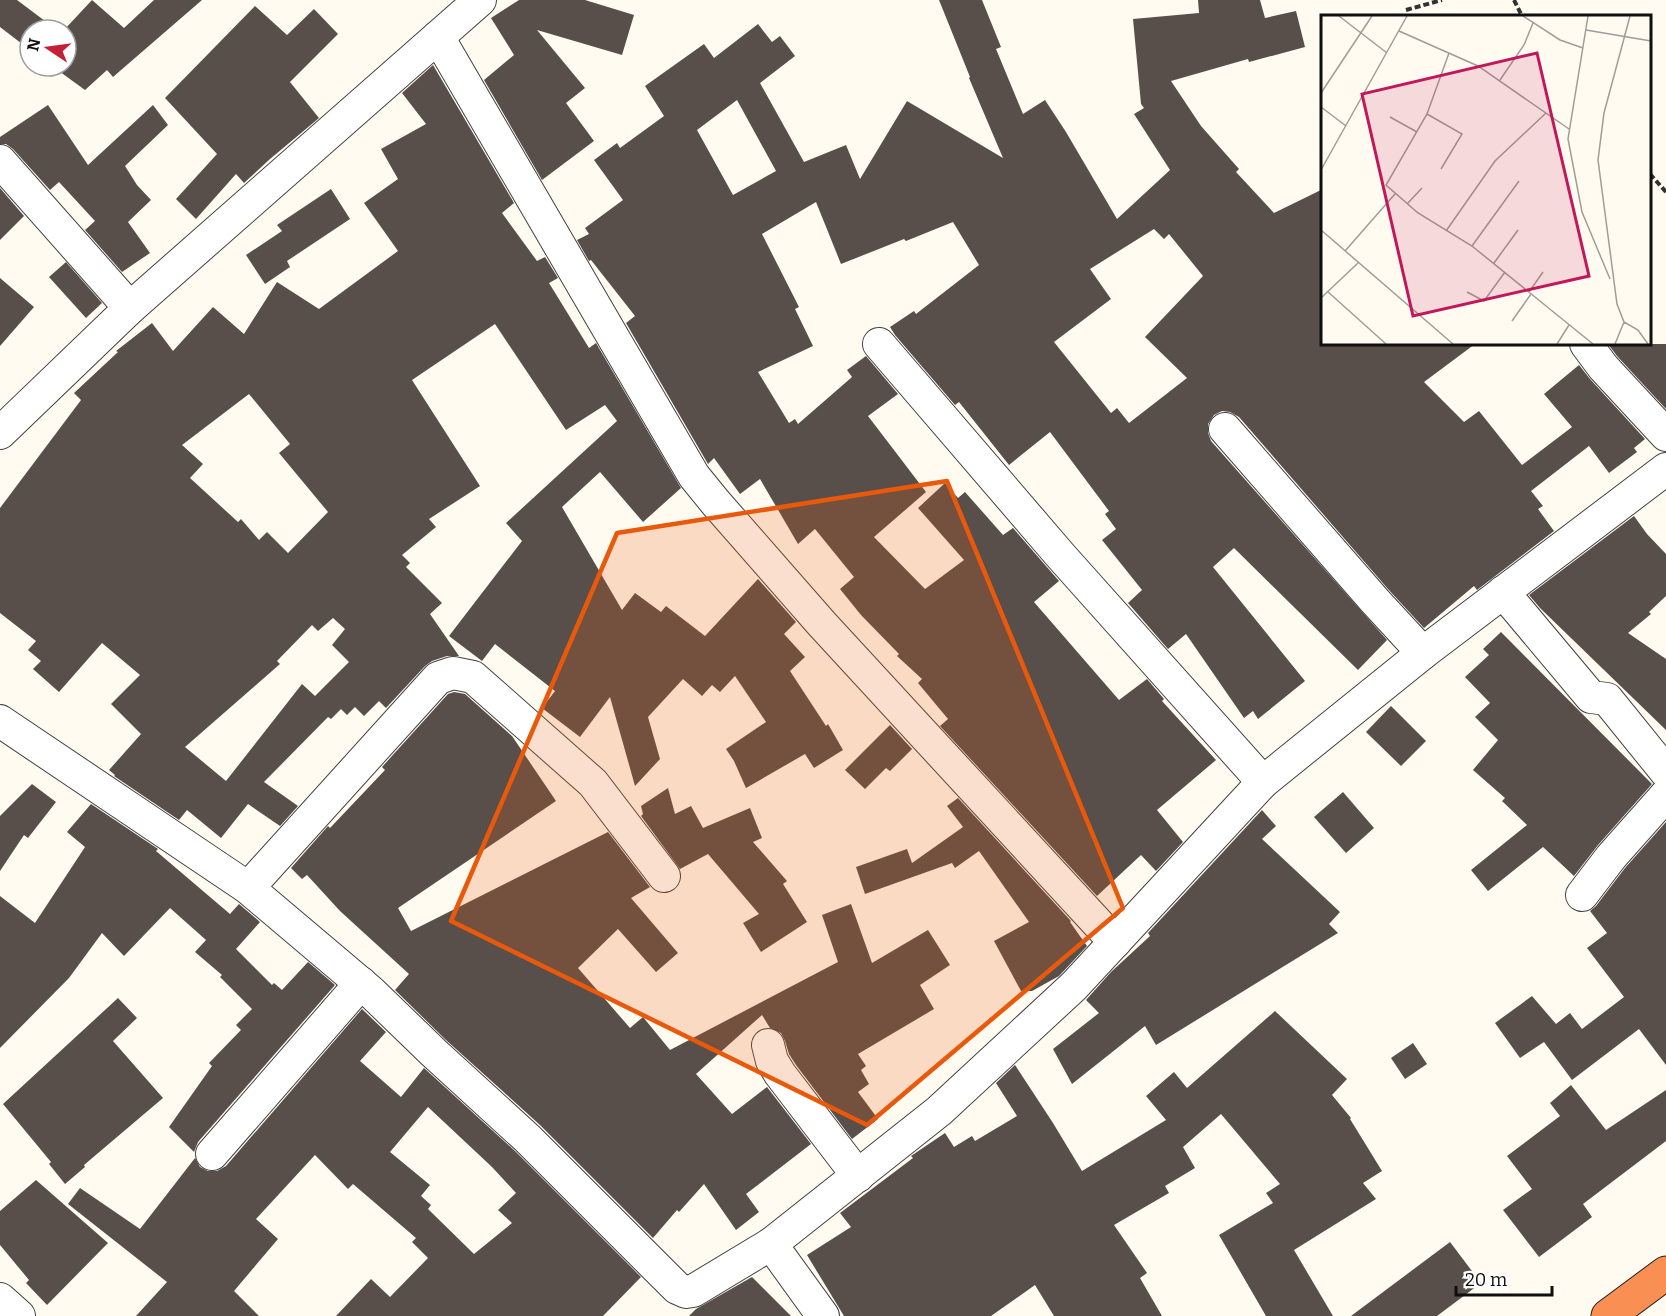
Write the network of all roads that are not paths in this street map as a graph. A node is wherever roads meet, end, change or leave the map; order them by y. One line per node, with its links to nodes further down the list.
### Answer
1 (480, 0): 2 (street)
2 (438, 37): 4 (street); 20 (street)
3 (0, 162): 4 (street)
4 (130, 308): 8 (street)
5 (879, 344): 15 (street)
6 (1587, 345): 9 (street)
7 (1225, 429): 12 (street)
8 (0, 433)
9 (1666, 435)
10 (1666, 469): 11 (street)
11 (1503, 592): 12 (street); 14 (street)
12 (1423, 653): 15 (street)
13 (0, 721): 18 (street)
14 (1666, 772)
15 (1263, 782): 20 (street)
16 (1666, 795): 19 (street)
17 (664, 876): 18 (street)
18 (248, 888): 21 (street)
19 (1582, 896)
20 (1115, 942): 24 (street)
21 (361, 983): 23 (street); 25 (street)
22 (768, 1045): 24 (street)
23 (212, 1154)
24 (858, 1176): 25 (street)
25 (771, 1244): 29 (street)
26 (1666, 1273): 30 (highway)
27 (0, 1299): 28 (street)
28 (19, 1316)
29 (823, 1316)
30 (1608, 1316)

